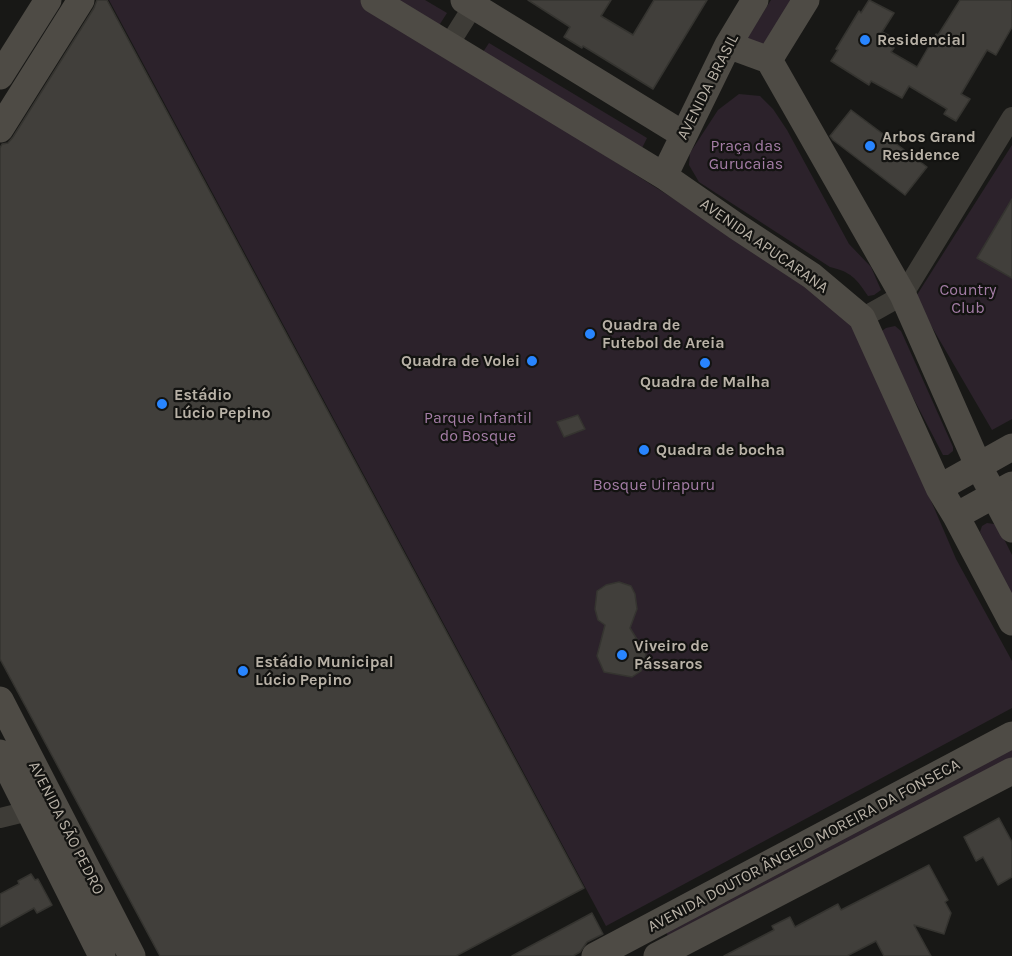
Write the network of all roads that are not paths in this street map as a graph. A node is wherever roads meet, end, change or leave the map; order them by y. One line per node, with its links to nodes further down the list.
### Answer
1 (48, 0): 10 (street)
2 (81, 0): 12 (street)
3 (374, 0): 8 (street, AVENIDA APUCARANA)
4 (755, 0): 7 (street, AVENIDA BRASIL)
5 (806, 0): 9 (street)
6 (471, 2): 8 (street); 13 (street)
7 (728, 45): 9 (street); 13 (street, AVENIDA BRASIL)
8 (448, 46): 14 (street, AVENIDA APUCARANA)
9 (769, 60): 15 (street)
10 (0, 76)
11 (1012, 117): 15 (street)
12 (0, 129)
13 (684, 135): 14 (street, AVENIDA BRASIL)
14 (664, 176): 16 (street, AVENIDA APUCARANA)
15 (903, 295): 16 (street); 18 (street)
16 (862, 318): 19 (street, AVENIDA APUCARANA)
17 (1012, 447): 18 (street)
18 (978, 465): 19 (street); 20 (street)
19 (939, 488): 21 (street, AVENIDA APUCARANA)
20 (1003, 490): 21 (street); 22 (street)
21 (956, 516): 23 (street, AVENIDA APUCARANA)
22 (1012, 529)
23 (1012, 622)
24 (0, 700): 28 (street, AVENIDA SÃO PEDRO)
25 (1012, 735): 30 (street, AVENIDA DOUTOR ÂNGELO MOREIRA DA FONSECA)
26 (0, 753): 28 (street, AVENIDA SÃO PEDRO)
27 (1012, 771): 34 (street, AVENIDA DOUTOR ÂNGELO MOREIRA DA FONSECA)
28 (42, 807): 29 (street); 31 (street, AVENIDA SÃO PEDRO); 32 (street, AVENIDA SÃO PEDRO)
29 (0, 818)
30 (644, 931): 33 (street, AVENIDA DOUTOR ÂNGELO MOREIRA DA FONSECA); 34 (street)
31 (102, 956)
32 (132, 956)
33 (596, 956)
34 (656, 956)

